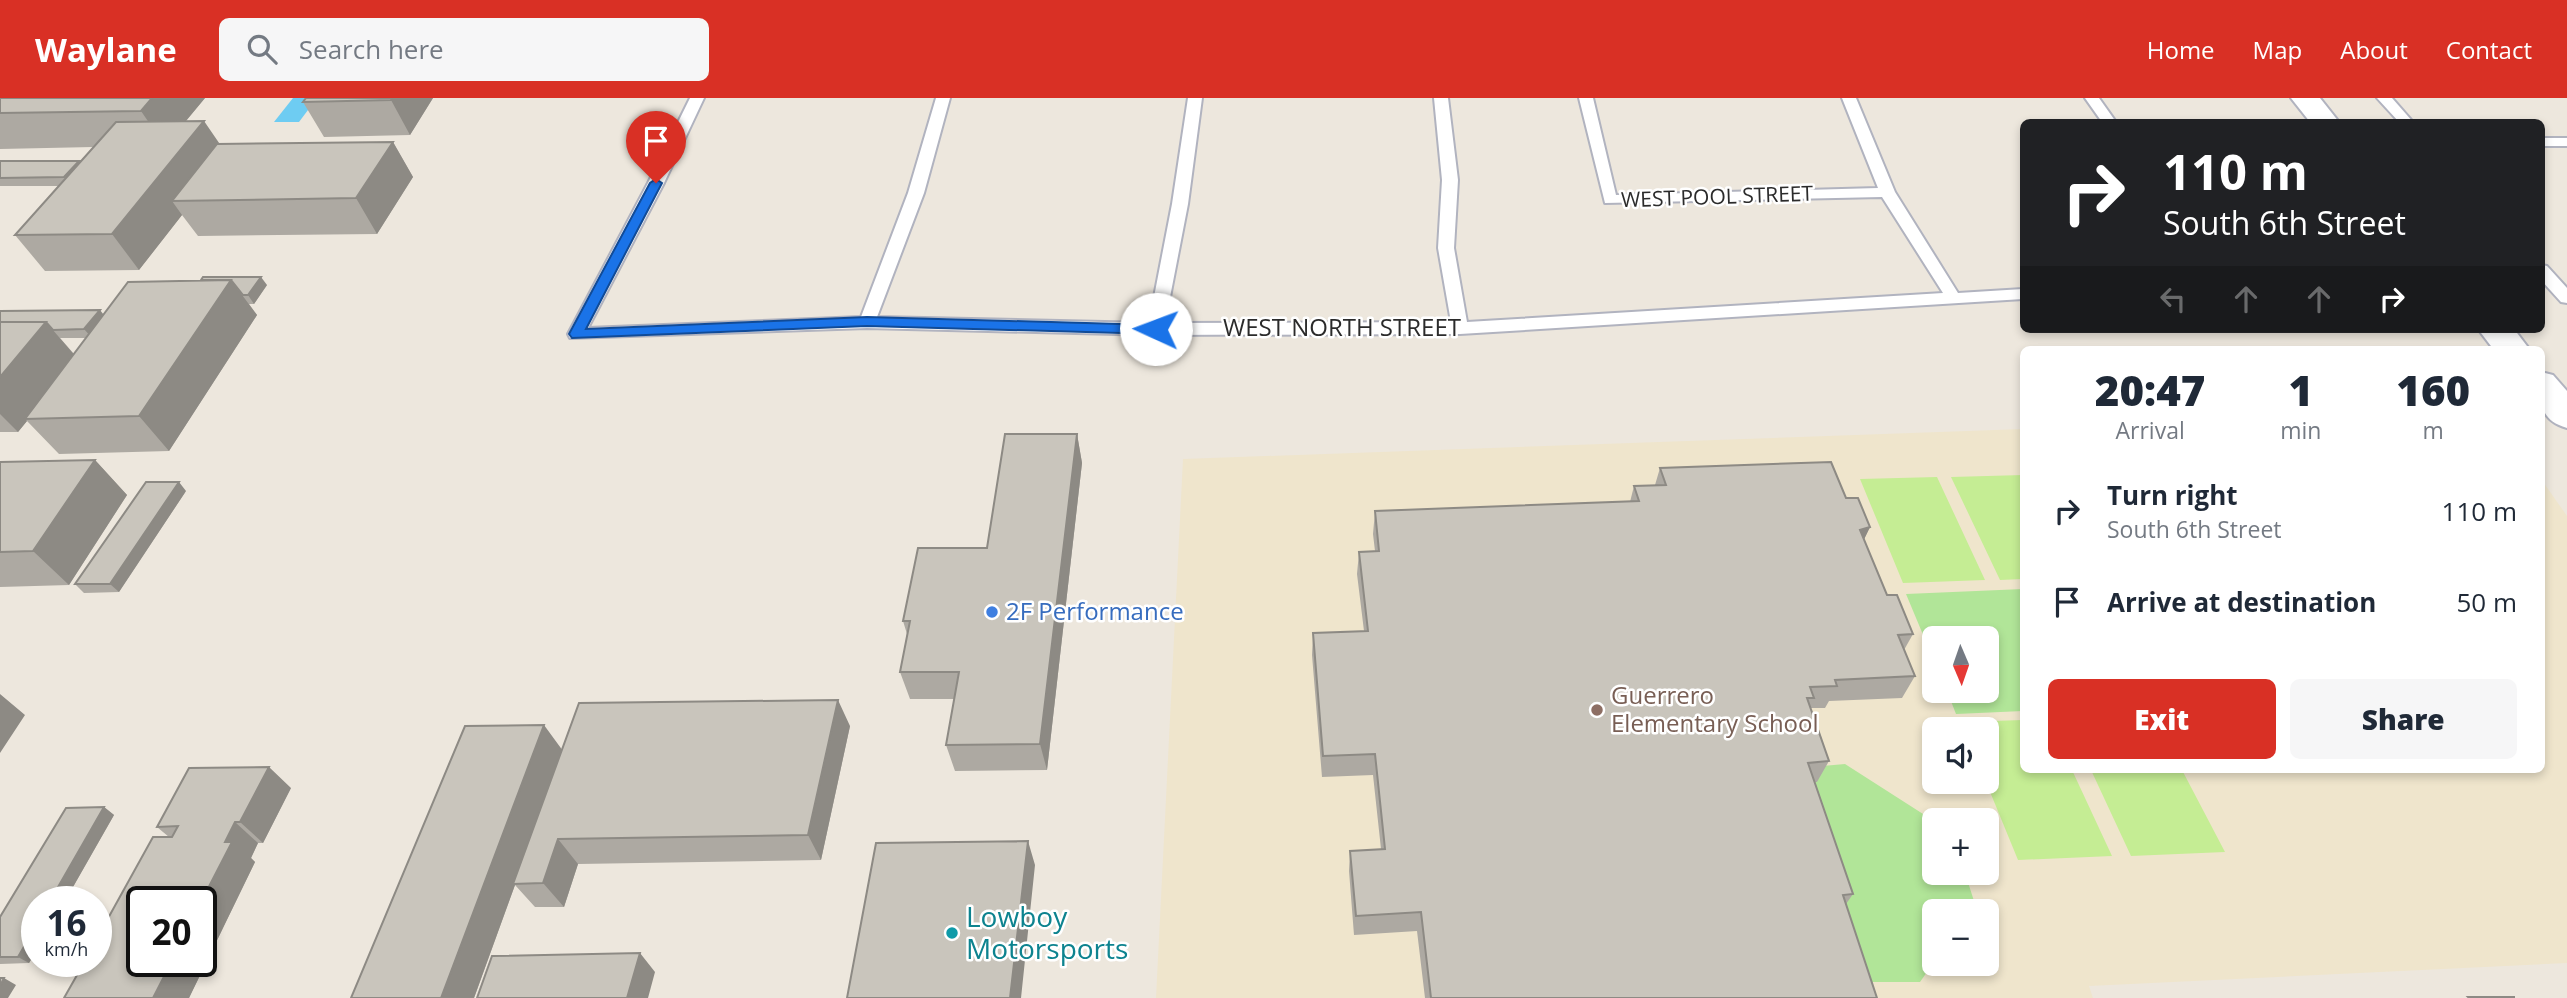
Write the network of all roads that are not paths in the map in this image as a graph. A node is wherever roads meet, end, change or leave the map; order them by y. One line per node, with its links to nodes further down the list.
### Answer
1 (697, 98): 20 (lane, WEST NORTH STREET)
2 (943, 98): 20 (lane)
3 (1195, 98): 22 (lane)
4 (1441, 98): 21 (lane)
5 (1586, 98): 15 (lane, WEST POOL STREET)
6 (1849, 98): 15 (lane)
7 (2092, 98): 10 (lane)
8 (2305, 98): 11 (main road)
9 (2384, 98): 12 (lane)
10 (2107, 119)
11 (2322, 119)
12 (2403, 119)
13 (2545, 142): 14 (lane)
14 (2567, 142)
15 (1887, 192): 18 (lane)
16 (2545, 274): 19 (lane)
17 (2020, 295): 18 (lane, WEST NORTH STREET)
18 (1953, 297): 21 (lane, WEST NORTH STREET)
19 (2567, 298)
20 (867, 322): 22 (lane, WEST NORTH STREET)
21 (1460, 328): 22 (lane, WEST NORTH STREET)
22 (1156, 329)
23 (2545, 389): 24 (main road)
24 (2567, 415)

